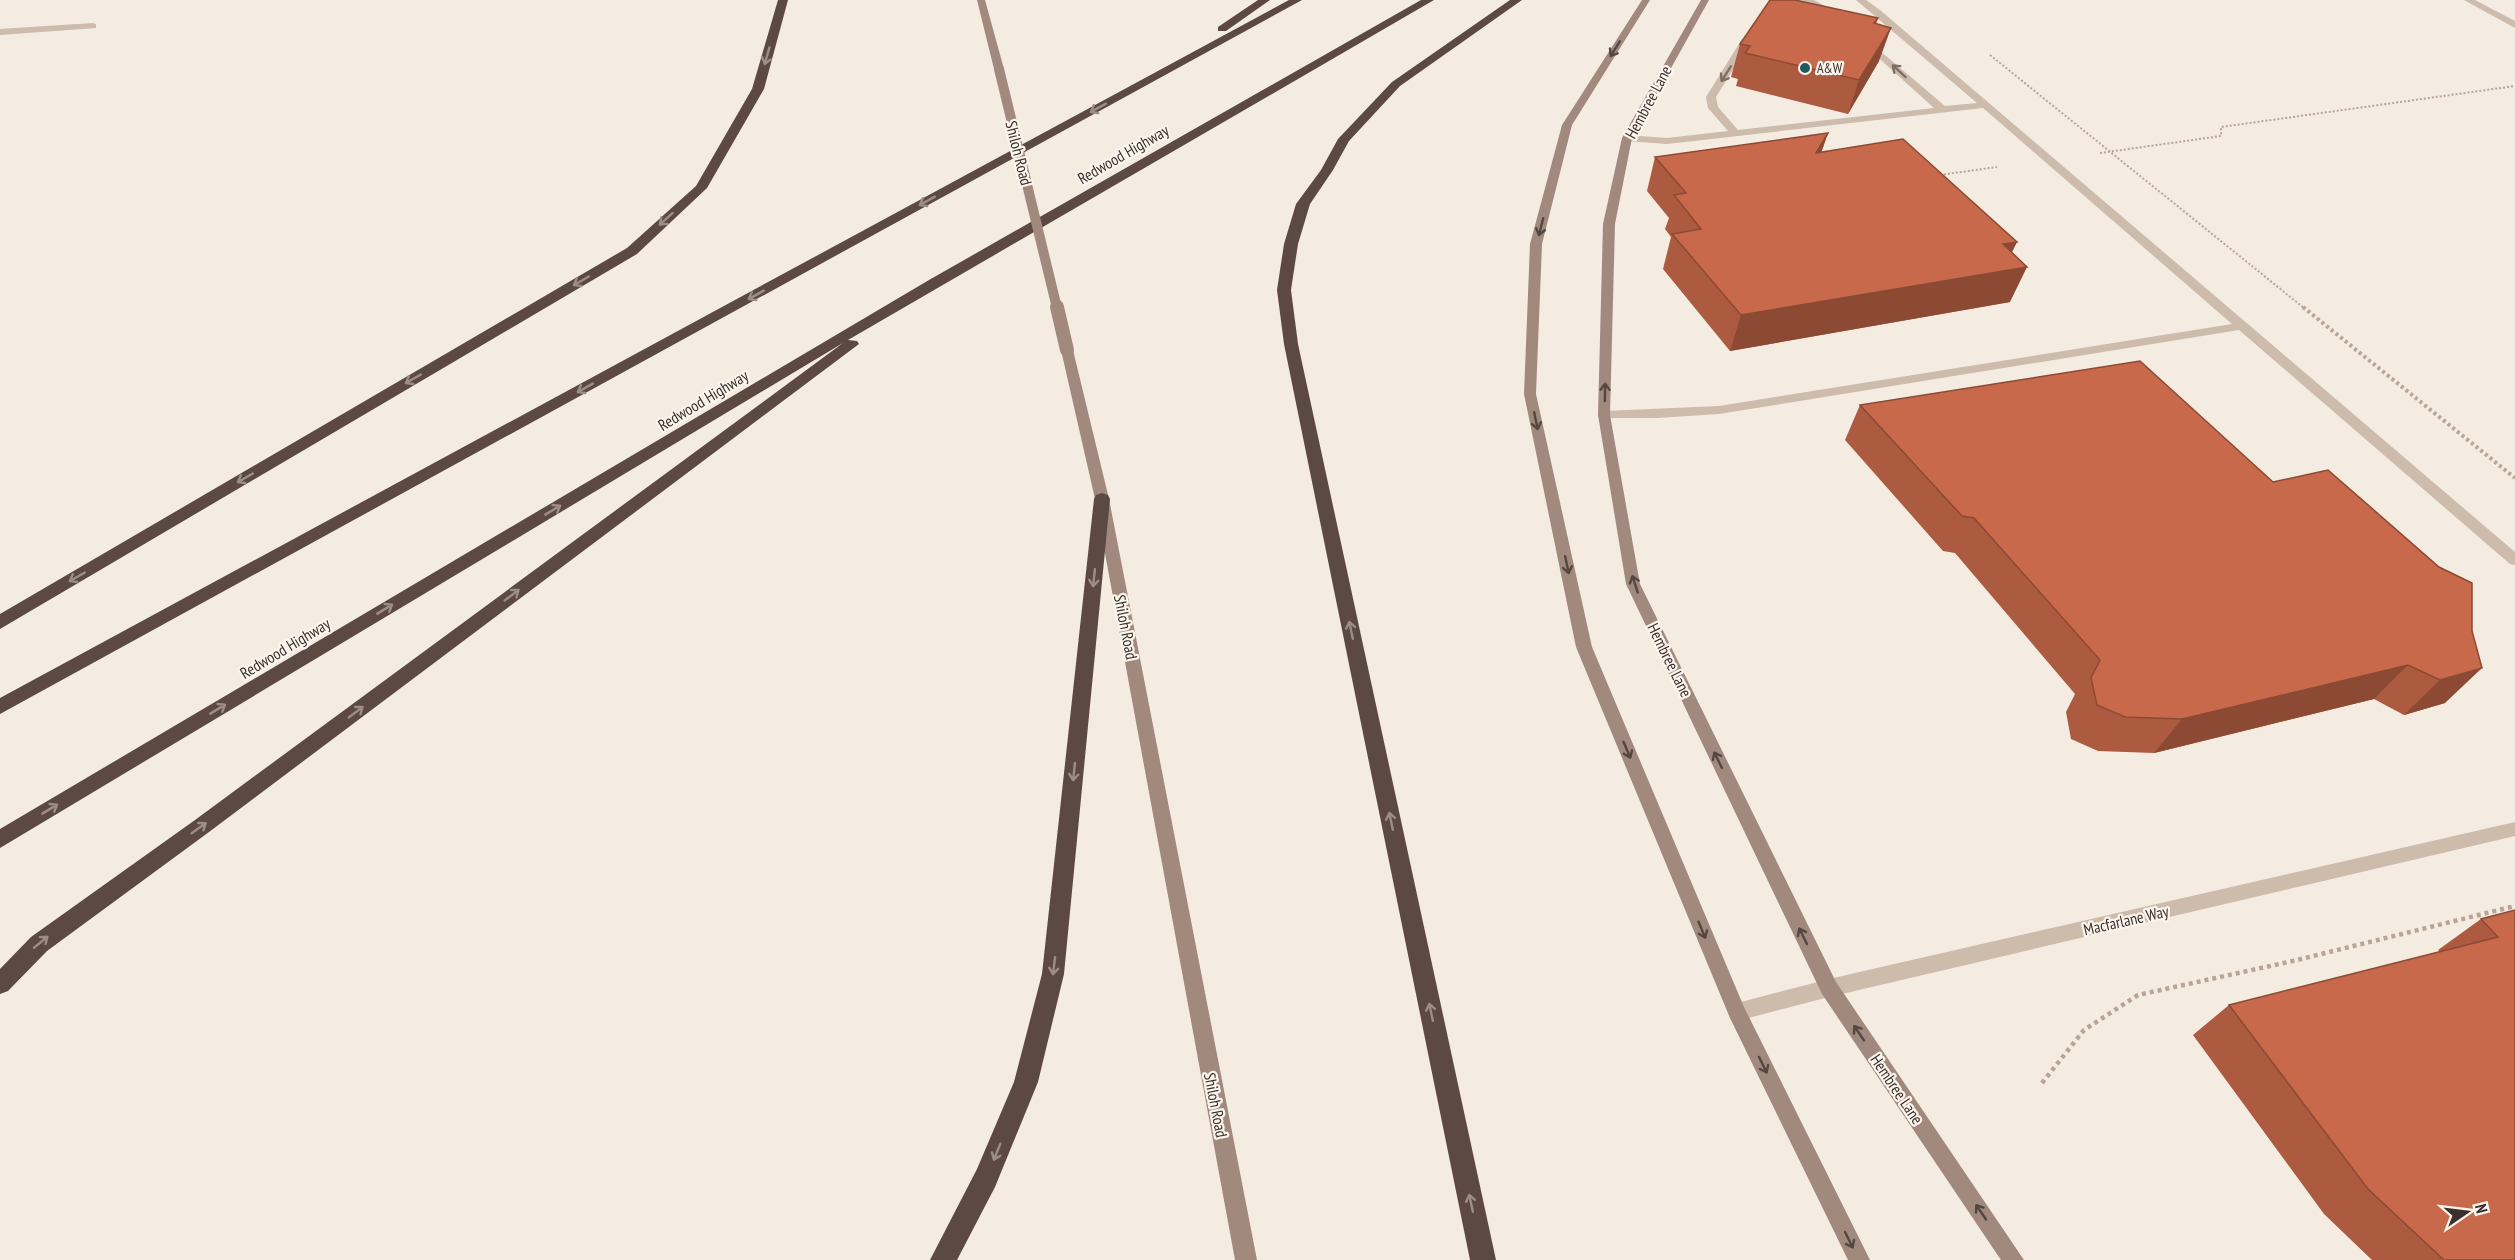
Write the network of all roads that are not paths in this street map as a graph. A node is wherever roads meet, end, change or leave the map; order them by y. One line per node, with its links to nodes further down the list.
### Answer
1 (783, 0): 28 (highway, one-way to 28)
2 (981, 0): 26 (street, Shiloh Road, bridge)
3 (1265, 0): 18 (highway)
4 (1297, 0): 18 (highway)
5 (1429, 0): 23 (highway, Redwood Highway)
6 (1517, 0): 37 (highway, one-way to 6)
7 (1646, 0): 34 (street, one-way to 34)
8 (1705, 0): 22 (street, Hembree Lane)
9 (1801, 0): 12 (street)
10 (1860, 0): 19 (street)
11 (2468, 0): 13 (street)
12 (1845, 22)
13 (2515, 25)
14 (93, 26): 16 (street)
15 (1752, 30): 21 (street, one-way to 21)
16 (0, 32)
17 (1862, 38): 20 (street, one-way to 17)
18 (1130, 90): 29 (highway, one-way to 29)
19 (1983, 105): 20 (street); 24 (street)
20 (1942, 109): 21 (street)
21 (1735, 133): 22 (street)
22 (1627, 138): 25 (street, Hembree Lane, one-way to 22)
23 (934, 283): 31 (highway, Redwood Highway, one-way to 23); 32 (highway, one-way to 23)
24 (2241, 326): 25 (street); 27 (street)
25 (1604, 415): 33 (street, Hembree Lane, one-way to 25)
26 (1102, 499): 35 (highway, one-way to 35); 36 (street, Shiloh Road)
27 (2515, 560)
28 (0, 622)
29 (0, 707)
30 (2515, 829): 33 (street, Macfarlane Way)
31 (0, 839)
32 (0, 984)
33 (1829, 988): 34 (street, Macfarlane Way); 39 (street, Hembree Lane, one-way to 33)
34 (1737, 1012): 38 (street, one-way to 38)
35 (943, 1260)
36 (1246, 1260)
37 (1483, 1260)
38 (1859, 1260)
39 (2013, 1260)

